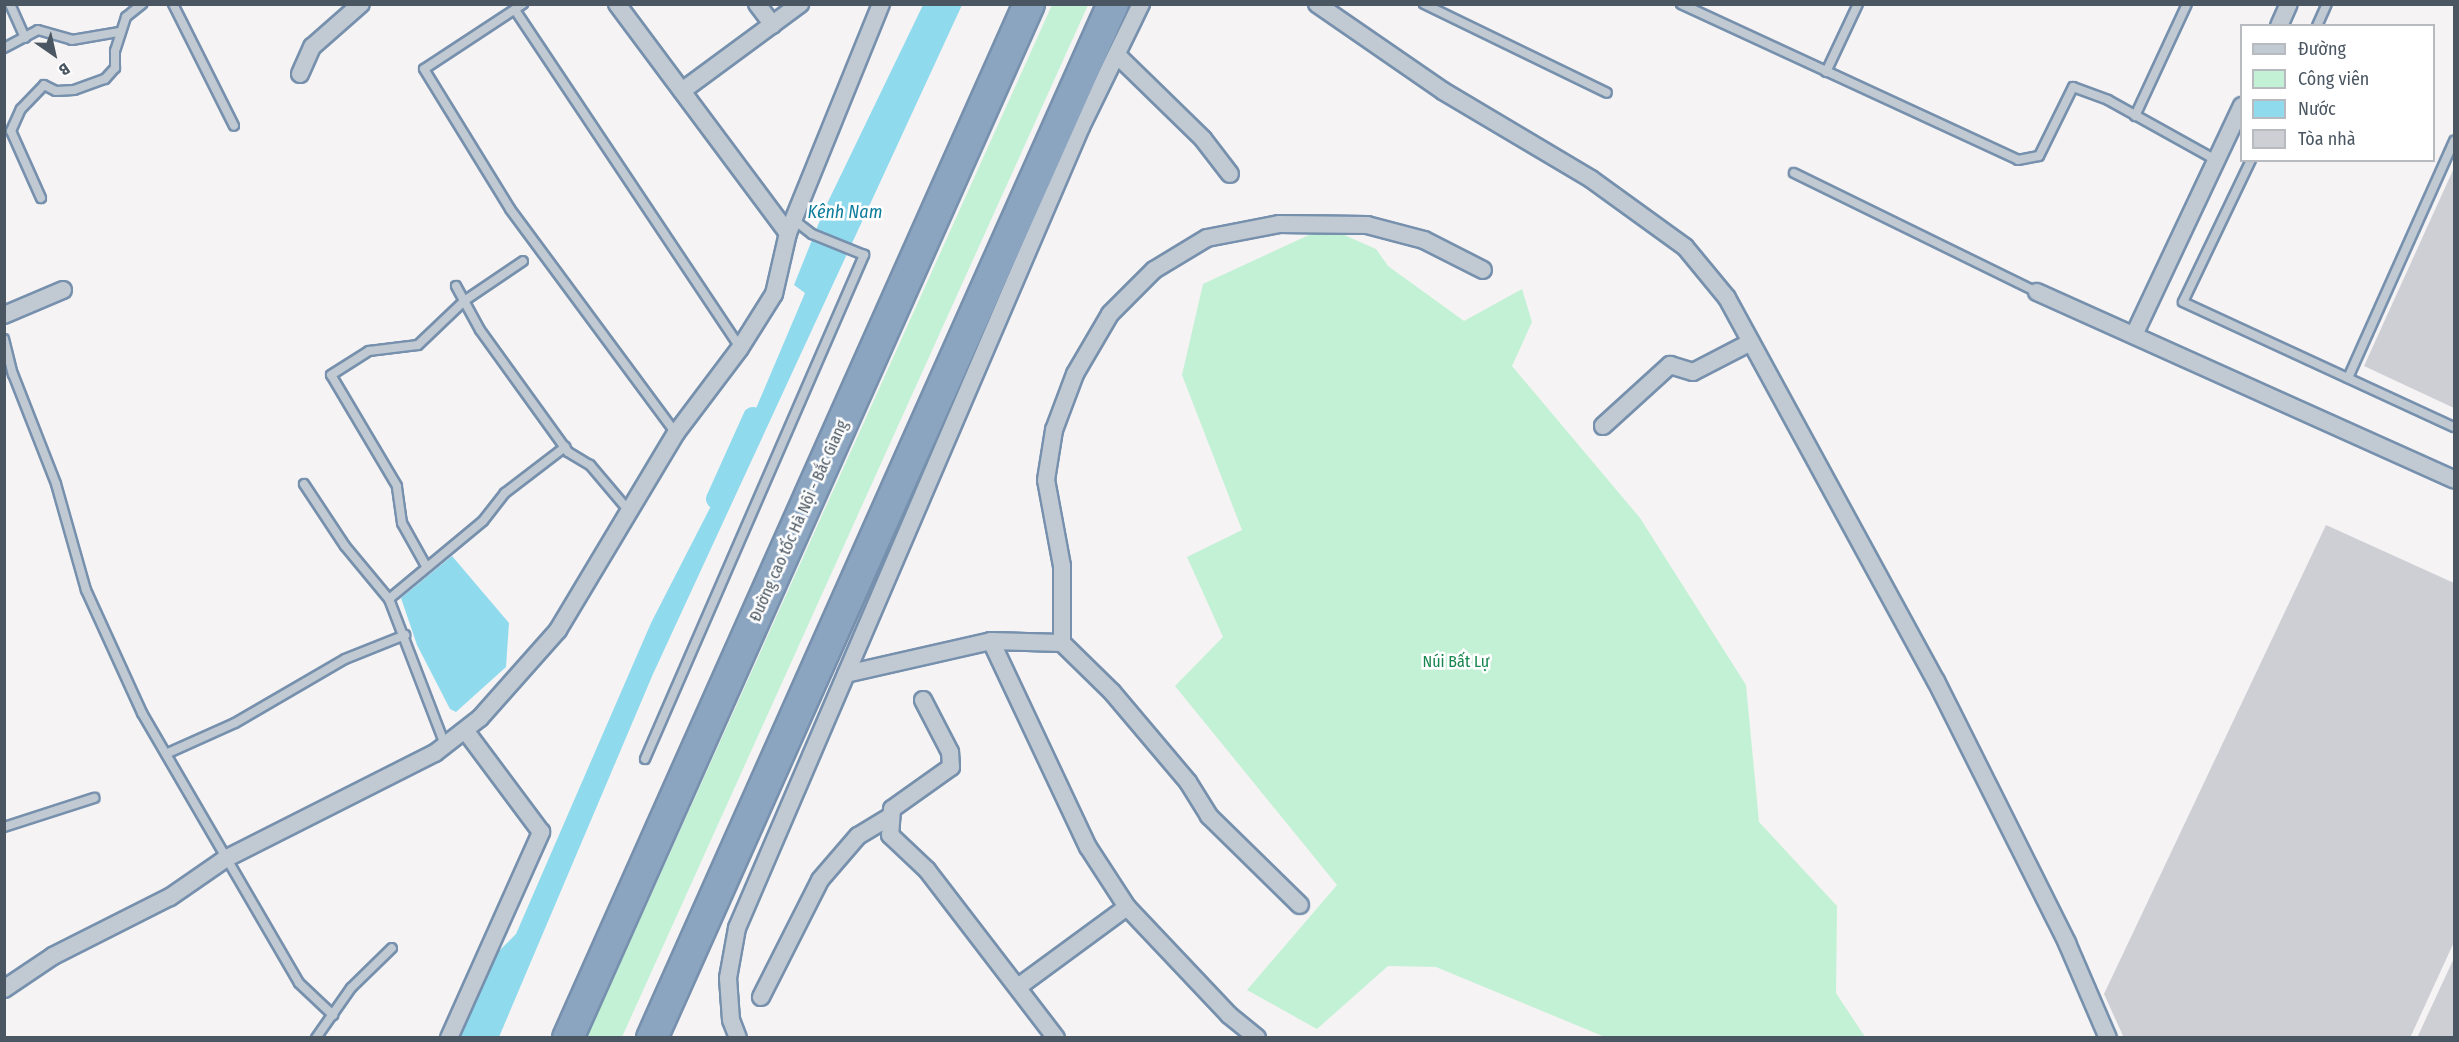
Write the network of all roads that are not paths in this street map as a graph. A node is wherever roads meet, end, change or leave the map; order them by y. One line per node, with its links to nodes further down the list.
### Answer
1 (10, 4): 25 (lane)
2 (142, 4): 24 (lane)
3 (173, 4): 34 (lane)
4 (362, 4): 29 (street)
5 (523, 4): 20 (lane)
6 (616, 4): 30 (street)
7 (757, 4): 23 (street)
8 (800, 4): 23 (street)
9 (881, 4): 41 (street)
10 (1029, 4): 85 (highway, Đường cao tốc Hà Nội - Bắc Giang)
11 (1113, 4): 86 (highway)
12 (1141, 4): 27 (street)
13 (1317, 4): 51 (street)
14 (1424, 4): 31 (lane)
15 (1681, 4): 28 (lane)
16 (1858, 4): 28 (lane)
17 (2187, 4): 33 (lane)
18 (2289, 4): 21 (street)
19 (2327, 4): 22 (lane)
20 (515, 10): 52 (lane); 56 (lane)
21 (2280, 24)
22 (2318, 24)
23 (772, 25): 30 (street)
24 (119, 32): 25 (lane); 40 (lane)
25 (25, 38): 26 (lane)
26 (4, 48)
27 (1117, 55): 39 (street); 66 (street)
28 (1826, 72): 33 (lane)
29 (300, 74)
30 (682, 91): 41 (street)
31 (1607, 93)
32 (2240, 108): 36 (street)
33 (2135, 116): 36 (lane)
34 (234, 126)
35 (2454, 141): 53 (lane)
36 (2216, 160): 49 (street)
37 (2251, 162): 53 (lane)
38 (1794, 173): 46 (lane)
39 (1230, 174)
40 (41, 198)
41 (791, 226): 52 (street); 71 (lane)
42 (523, 261): 47 (lane)
43 (1483, 270): 65 (street)
44 (456, 286): 47 (lane)
45 (63, 290): 48 (street)
46 (2037, 292): 49 (street)
47 (464, 301): 57 (lane); 61 (lane)
48 (4, 315)
49 (2134, 335): 58 (street)
50 (4, 339): 70 (lane)
51 (1751, 342): 54 (street); 90 (street)
52 (740, 348): 56 (street)
53 (2348, 378): 55 (lane)
54 (1603, 426)
55 (2454, 427)
56 (676, 433): 60 (street)
57 (565, 447): 60 (lane); 61 (lane)
58 (2454, 479)
59 (304, 484): 62 (lane)
60 (629, 511): 68 (street)
61 (426, 566): 62 (lane)
62 (389, 599): 63 (lane)
63 (405, 635): 69 (lane); 70 (lane)
64 (991, 640): 65 (street); 66 (street); 77 (street)
65 (1062, 643): 76 (street)
66 (846, 674): 87 (street)
67 (923, 700): 73 (street)
68 (465, 730): 69 (street); 84 (street)
69 (445, 745): 75 (street)
70 (168, 753): 75 (lane)
71 (645, 759)
72 (94, 798): 74 (lane)
73 (888, 818): 79 (street); 81 (street)
74 (4, 827)
75 (225, 859): 80 (street); 82 (lane)
76 (1300, 905)
77 (1127, 907): 79 (street); 89 (street)
78 (392, 948): 82 (lane)
79 (1018, 987): 88 (street)
80 (4, 989)
81 (761, 997)
82 (333, 1015): 83 (lane)
83 (316, 1038)
84 (449, 1038)
85 (568, 1038)
86 (652, 1038)
87 (738, 1038)
88 (1056, 1038)
89 (1257, 1038)
90 (2108, 1038)

